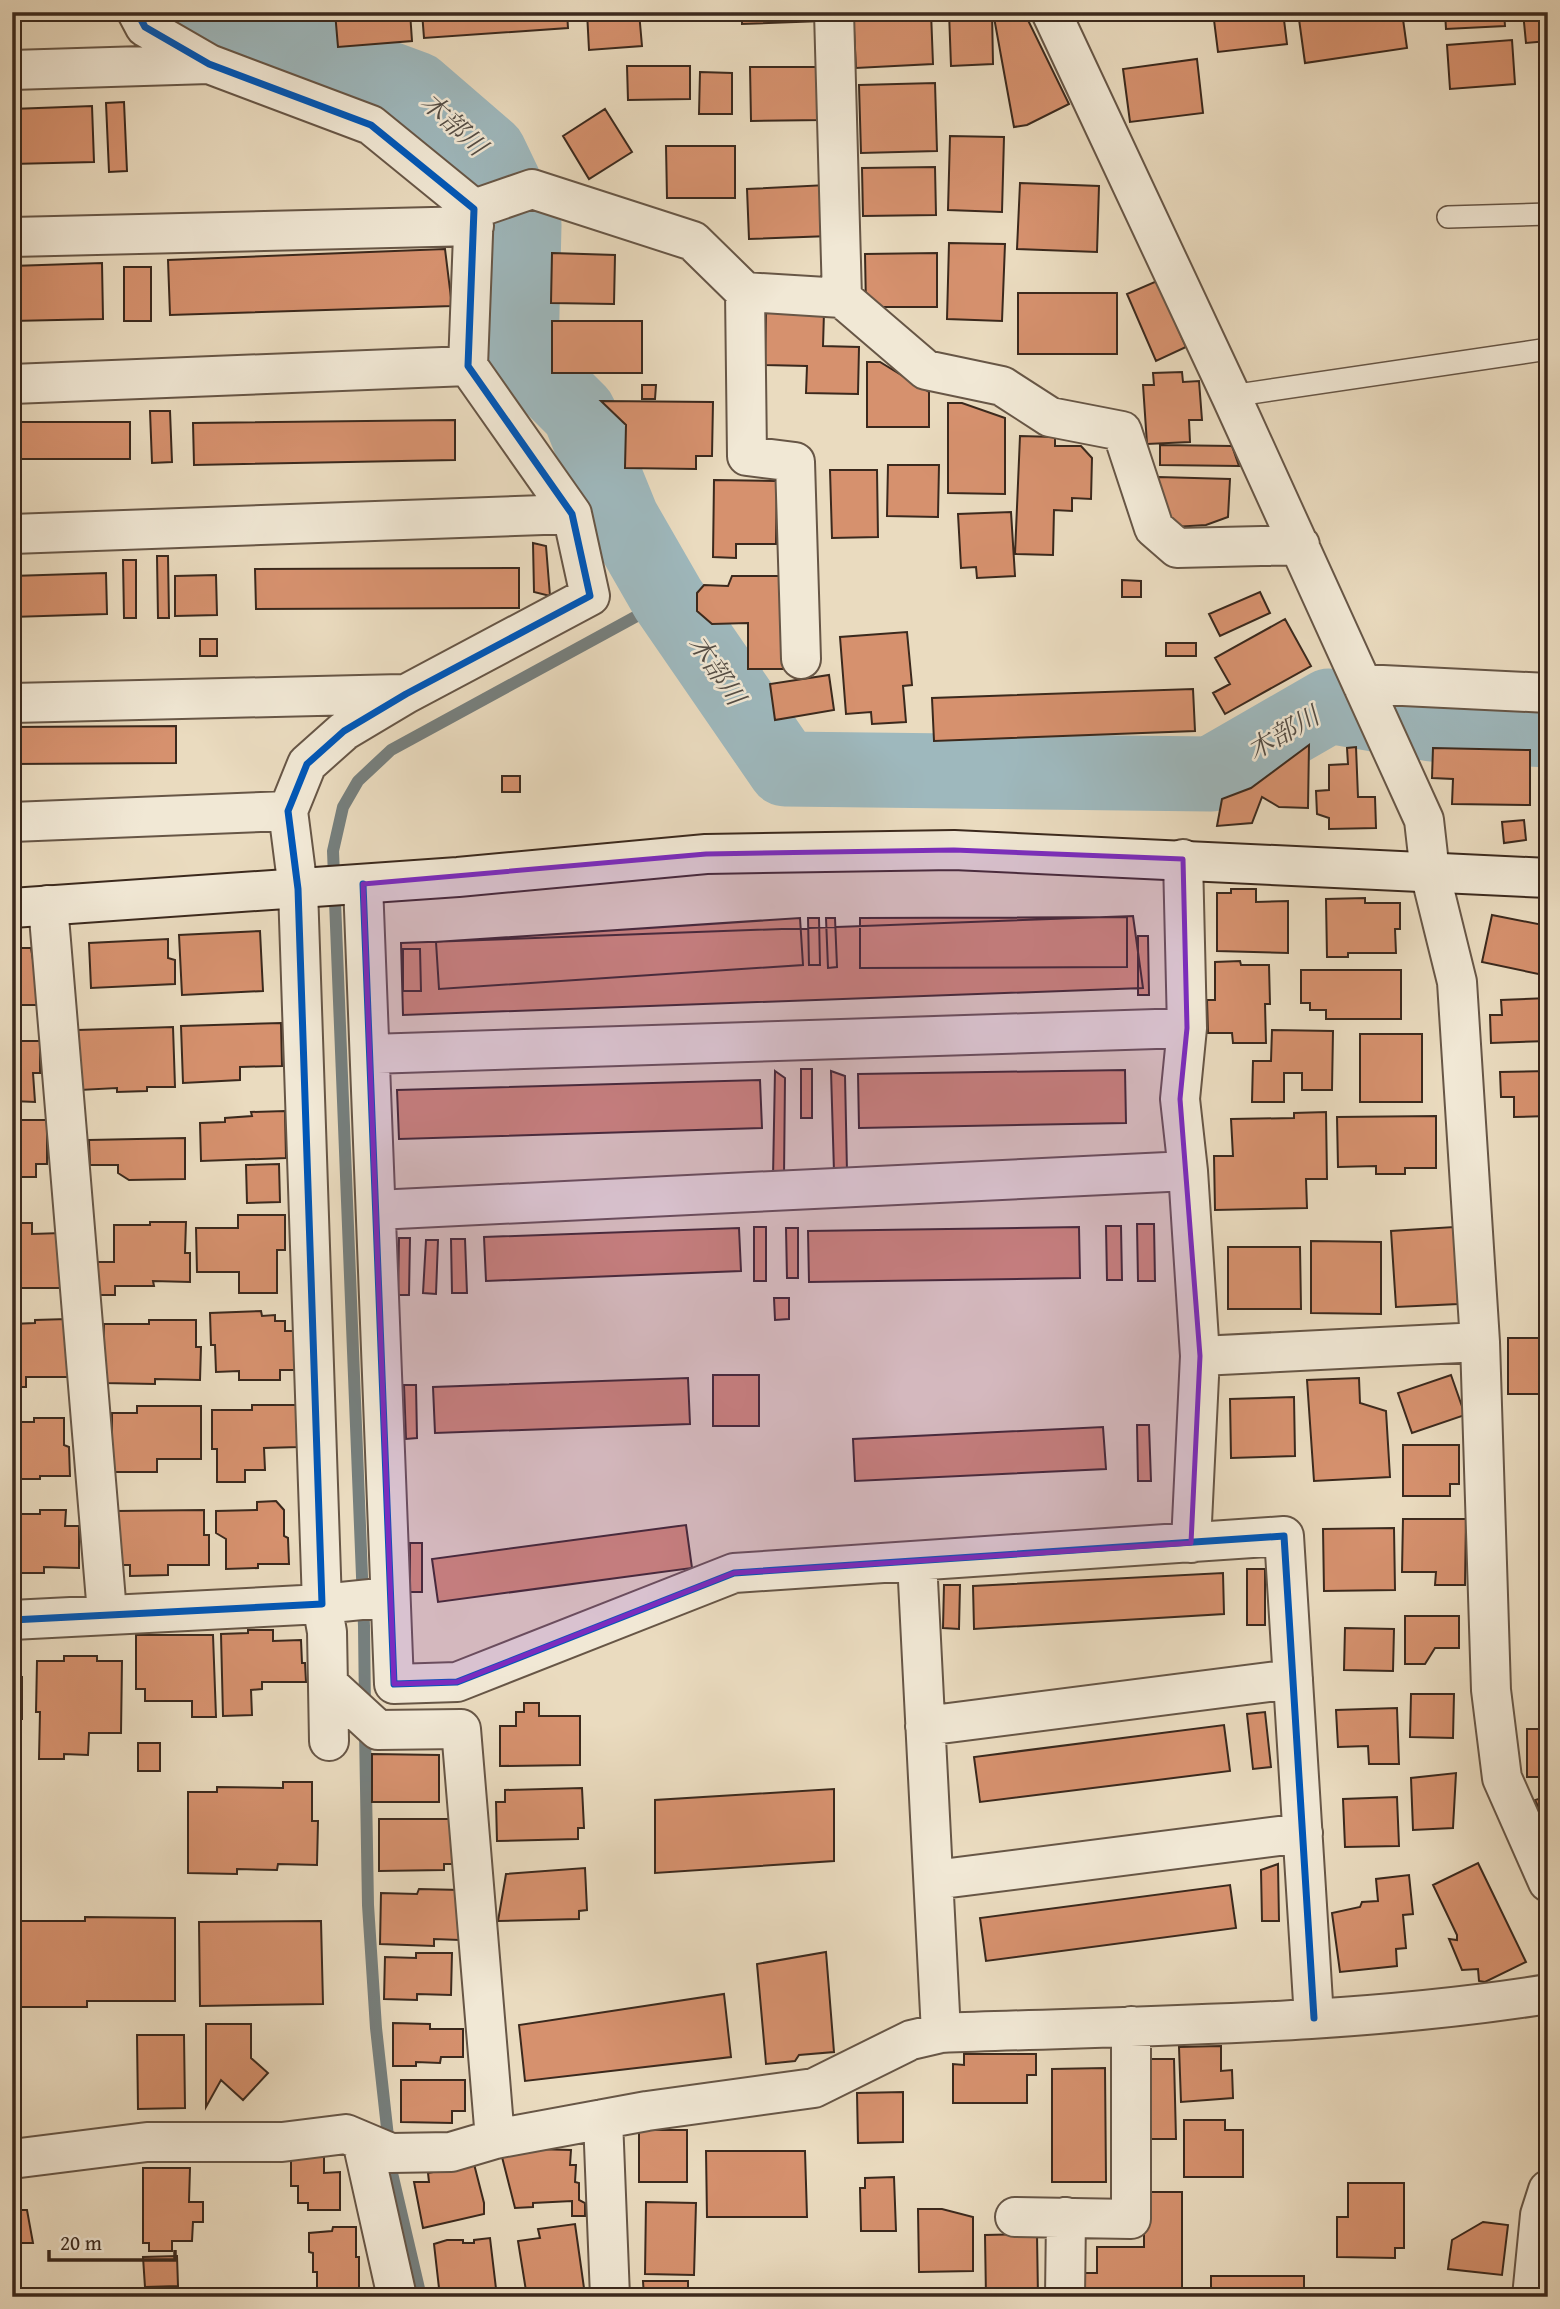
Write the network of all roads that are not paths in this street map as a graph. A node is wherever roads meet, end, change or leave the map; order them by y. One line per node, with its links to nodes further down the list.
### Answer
1 (137, 12): 4 (street)
2 (834, 12): 11 (street)
3 (1051, 12): 15 (street)
4 (209, 64): 5 (street); 7 (street)
5 (12, 70)
6 (1548, 214): 8 (lane)
7 (474, 217): 9 (street); 10 (street); 13 (street)
8 (1448, 217)
9 (12, 237)
10 (746, 292): 11 (street); 19 (street)
11 (842, 298): 18 (street)
12 (1548, 349): 15 (lane)
13 (468, 366): 14 (street); 16 (street)
14 (12, 384)
15 (1231, 397): 18 (street)
16 (572, 514): 17 (street); 22 (street)
17 (12, 534)
18 (1300, 545): 20 (street)
19 (801, 659)
20 (1362, 684): 21 (street); 27 (street)
21 (1548, 693)
22 (405, 694): 23 (street); 24 (street)
23 (12, 703)
24 (288, 811): 25 (street); 30 (street)
25 (12, 822)
26 (1183, 859): 27 (street); 29 (street); 32 (street)
27 (1430, 873): 28 (street); 36 (street)
28 (1548, 878)
29 (363, 884): 30 (street); 33 (street)
30 (298, 889): 31 (street); 41 (street)
31 (30, 906): 42 (street)
32 (1188, 1028): 33 (street); 34 (street)
33 (370, 1055): 35 (street)
34 (1188, 1171): 35 (street); 37 (street)
35 (376, 1210): 40 (street)
36 (1480, 1342): 37 (street); 50 (street)
37 (1200, 1356): 38 (street)
38 (1191, 1543): 39 (street); 44 (street)
39 (917, 1561): 40 (street); 46 (street)
40 (390, 1597): 41 (street)
41 (322, 1604): 42 (street); 45 (street)
42 (107, 1614): 43 (street)
43 (12, 1620)
44 (1293, 1679): 46 (street); 48 (street)
45 (328, 1684): 47 (street); 56 (street)
46 (925, 1726): 49 (street)
47 (329, 1741)
48 (1303, 1833): 49 (street); 52 (street)
49 (934, 1880): 54 (street)
50 (1548, 1882)
51 (1548, 1994): 52 (street)
52 (1314, 2018): 53 (street)
53 (1130, 2026): 54 (street); 61 (street)
54 (941, 2033): 55 (street)
55 (603, 2119): 56 (street); 63 (street)
56 (495, 2139): 57 (street)
57 (362, 2141): 58 (street); 62 (street)
58 (12, 2160)
59 (1548, 2190): 65 (street)
60 (1015, 2217): 61 (street)
61 (1066, 2217): 64 (street)
62 (397, 2297)
63 (610, 2297)
64 (1065, 2297)
65 (1532, 2297)

